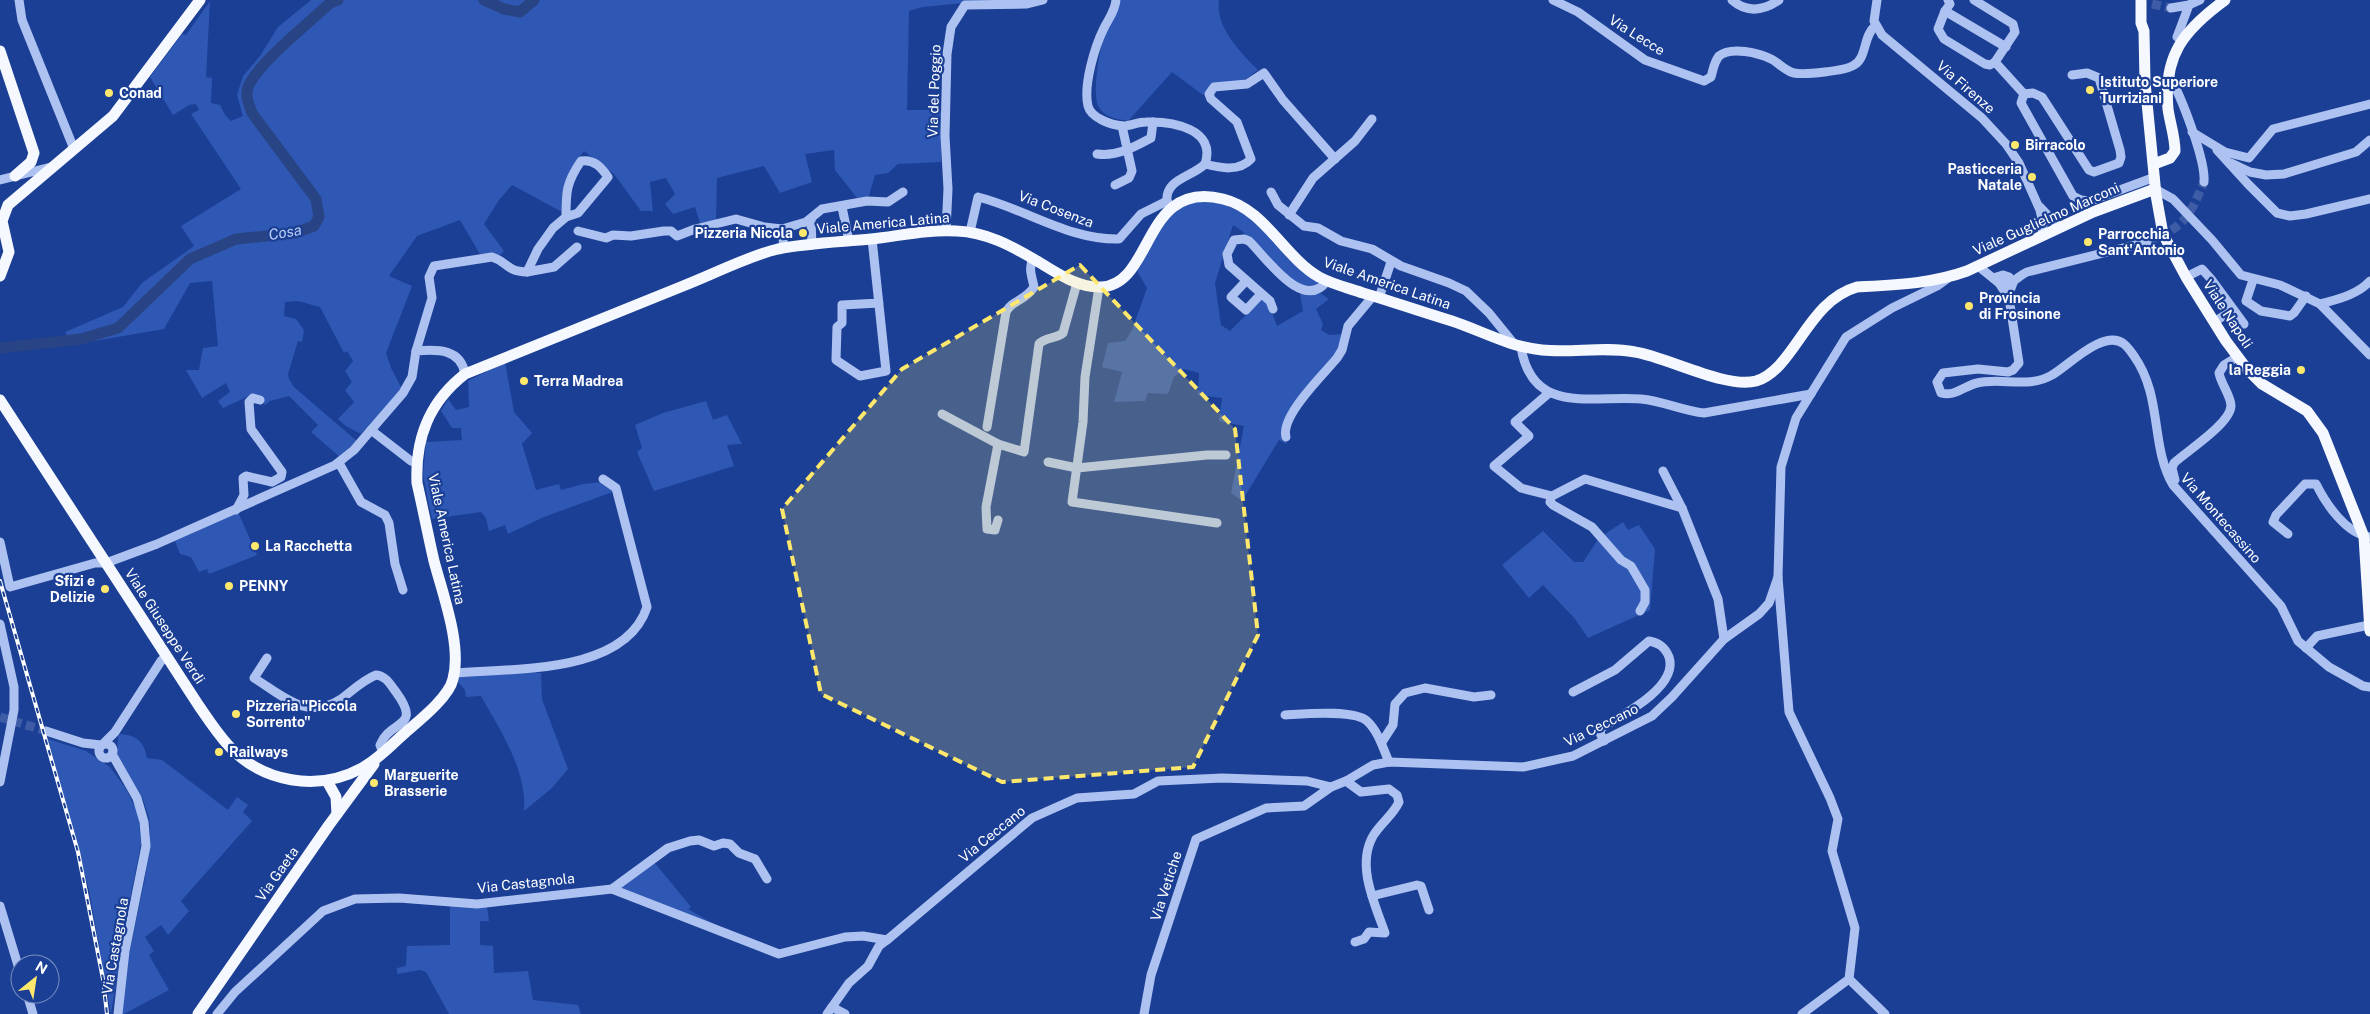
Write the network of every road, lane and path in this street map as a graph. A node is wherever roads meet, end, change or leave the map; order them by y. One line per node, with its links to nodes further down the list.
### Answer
1 (19, 0): 32 (street)
2 (200, 0): 32 (main road)
3 (1043, 0): 59 (street, Via del Poggio)
4 (1116, 0): 28 (street)
5 (1553, 0): 17 (street, Via Lecce)
6 (1732, 0): 7 (street)
7 (1779, 0)
8 (1877, 0): 17 (street)
9 (1948, 0): 16 (street)
10 (1974, 0): 19 (street)
11 (2141, 0): 39 (main road, Viale Napoli)
12 (2200, 0): 14 (street)
13 (2225, 0): 18 (main road)
14 (2189, 5): 15 (street); 18 (street)
15 (2171, 8)
16 (1945, 11): 19 (street); 21 (street)
17 (1875, 26): 50 (street, Via Firenze)
18 (2181, 40): 23 (main road)
19 (2006, 47): 21 (street)
20 (0, 51): 34 (main road)
21 (1996, 62): 24 (street)
22 (2072, 75): 24 (street)
23 (2169, 76): 29 (street); 39 (main road)
24 (2024, 94): 45 (street)
25 (2370, 104): 31 (street)
26 (1372, 120): 37 (street)
27 (1153, 122): 28 (street); 33 (street); 38 (street)
28 (1122, 126): 33 (street)
29 (2192, 132): 31 (street); 44 (street)
30 (2370, 140): 36 (street)
31 (2215, 147): 36 (street)
32 (74, 149): 40 (main road)
33 (1128, 150): 35 (street); 46 (street)
34 (34, 153): 40 (main road); 41 (main road); 42 (main road)
35 (1098, 154)
36 (2223, 157): 49 (street)
37 (1335, 159): 38 (street); 54 (street)
38 (1205, 164): 52 (street)
39 (2154, 164): 45 (main road, Viale Napoli)
40 (48, 168): 41 (street); 73 (main road)
41 (30, 173): 42 (street); 51 (main road)
42 (15, 176): 43 (street)
43 (0, 180)
44 (2204, 182)
45 (2155, 183): 57 (main road, Viale Guglielmo Marconi); 74 (main road, Viale Napoli); 76 (street)
46 (1115, 185)
47 (903, 192): 53 (street)
48 (1271, 192): 54 (street)
49 (2370, 199)
50 (2037, 203): 57 (street); 62 (street)
51 (0, 204)
52 (1169, 205): 61 (street, Via Cosenza); 78 (main road, Viale America Latina); 83 (main road)
53 (842, 206): 56 (street); 64 (street)
54 (1289, 215): 70 (street)
55 (566, 217): 55 (street); 72 (street)
56 (810, 219): 58 (street); 66 (street)
57 (2059, 227): 62 (main road, Viale Guglielmo Marconi)
58 (782, 229): 60 (street); 68 (street)
59 (946, 230): 61 (main road, Viale America Latina); 63 (main road, Viale America Latina)
60 (578, 231)
61 (970, 232): 69 (main road, Viale America Latina)
62 (2042, 235): 71 (main road, Viale Guglielmo Marconi)
63 (872, 239): 64 (main road, Viale America Latina); 88 (street)
64 (848, 241): 66 (main road, Viale America Latina)
65 (2146, 242): 82 (street)
66 (812, 244): 68 (main road, Viale America Latina)
67 (577, 247): 72 (street)
68 (784, 248): 98 (main road, Viale America Latina)
69 (1033, 259): 81 (main road, Viale America Latina); 104 (street)
70 (1392, 262): 86 (street); 94 (street)
71 (1978, 266): 75 (main road, Viale Guglielmo Marconi); 79 (street, Via Montecassino)
72 (527, 272): 95 (street)
73 (0, 276)
74 (2186, 277): 91 (street); 92 (main road, Viale Napoli)
75 (1949, 278): 94 (main road, Viale America Latina); 100 (street)
76 (2253, 280): 85 (street); 85 (street)
77 (1246, 281): 78 (street); 84 (street); 84 (street)
78 (1327, 281): 86 (main road, Viale America Latina)
79 (1996, 281): 82 (street); 87 (street, Via Montecassino)
80 (2370, 281): 89 (street)
81 (1077, 283): 83 (main road, Viale America Latina); 107 (street)
82 (2013, 283): 87 (street)
83 (1099, 287): 112 (street)
84 (1262, 294): 90 (street)
85 (2306, 296): 89 (street)
86 (1376, 297): 94 (main road, Viale America Latina); 106 (street)
87 (2009, 298): 115 (street, Via Montecassino)
88 (879, 303): 88 (street)
89 (2320, 304): 96 (street)
90 (1273, 308)
91 (2232, 310): 92 (street); 93 (street)
92 (2214, 322): 97 (main road, Viale Napoli)
93 (2244, 324)
94 (1518, 346): 99 (street)
95 (416, 350): 98 (street); 105 (street)
96 (2370, 355)
97 (2237, 357): 115 (street); 122 (main road, Viale Napoli)
98 (465, 374): 110 (main road, Viale America Latina)
99 (1549, 393): 100 (street); 116 (street)
100 (1811, 394): 125 (street)
101 (0, 400): 124 (main road, Viale Giuseppe Verdi)
102 (260, 400): 118 (street)
103 (942, 414): 107 (street)
104 (987, 427)
105 (371, 430): 109 (street); 110 (street)
106 (1286, 437)
107 (998, 444): 119 (street)
108 (1226, 455): 112 (street)
109 (339, 462): 118 (street); 126 (street)
110 (416, 462): 134 (main road, Viale America Latina)
111 (1048, 462): 112 (street)
112 (1077, 468): 120 (street)
113 (1663, 471): 117 (street)
114 (603, 480): 134 (street)
115 (2179, 494): 131 (street, Via Montecassino)
116 (1552, 496): 117 (street); 127 (street)
117 (1682, 508): 130 (street)
118 (236, 510): 124 (street)
119 (998, 520)
120 (1217, 523)
121 (2288, 534): 122 (street)
122 (2367, 537): 129 (main road, Viale Napoli)
123 (0, 542): 124 (street)
124 (106, 563): 132 (main road, Viale Giuseppe Verdi)
125 (1778, 577): 130 (street, Via Ceccano); 161 (street)
126 (403, 590)
127 (1640, 611)
128 (0, 624): 149 (street)
129 (2370, 628): 131 (street)
130 (1724, 639): 140 (street, Via Ceccano)
131 (2306, 648): 135 (street, Via Montecassino)
132 (166, 656): 142 (street); 147 (main road, Viale Giuseppe Verdi)
133 (267, 658): 143 (street)
134 (454, 673): 143 (main road, Viale America Latina)
135 (2370, 687)
136 (1573, 692): 140 (street)
137 (1490, 696): 141 (street)
138 (1285, 715): 141 (street)
139 (46, 731): 142 (street)
140 (1604, 741): 144 (street, Via Ceccano)
141 (1382, 742): 144 (street)
142 (106, 751): 163 (street, Via Castagnola)
143 (383, 753): 146 (main road, Viale America Latina); 151 (main road, Via Gaeta)
144 (1389, 762): 145 (street, Via Ceccano)
145 (1372, 765): 148 (street, Via Vetiche)
146 (348, 775): 147 (main road, Viale America Latina); 151 (main road)
147 (327, 781): 152 (main road)
148 (1346, 781): 150 (street, Via Vetiche); 155 (street)
149 (0, 782)
150 (1331, 787): 158 (street, Via Ceccano); 167 (street, Via Vetiche)
151 (354, 791): 152 (main road, Via Gaeta)
152 (337, 814): 164 (main road, Via Gaeta)
153 (767, 878): 154 (street)
154 (612, 889): 158 (street, Via Castagnola); 165 (street, Via Castagnola)
155 (1372, 896): 157 (street); 159 (street)
156 (0, 906): 160 (street)
157 (1429, 910)
158 (886, 940): 162 (street, Via Ceccano)
159 (1355, 942)
160 (15, 954)
161 (1849, 979): 168 (street); 169 (street)
162 (830, 1011): 166 (street)
163 (118, 1014)
164 (198, 1014)
165 (217, 1014)
166 (845, 1014)
167 (1144, 1014)
168 (1802, 1014)
169 (1885, 1014)

